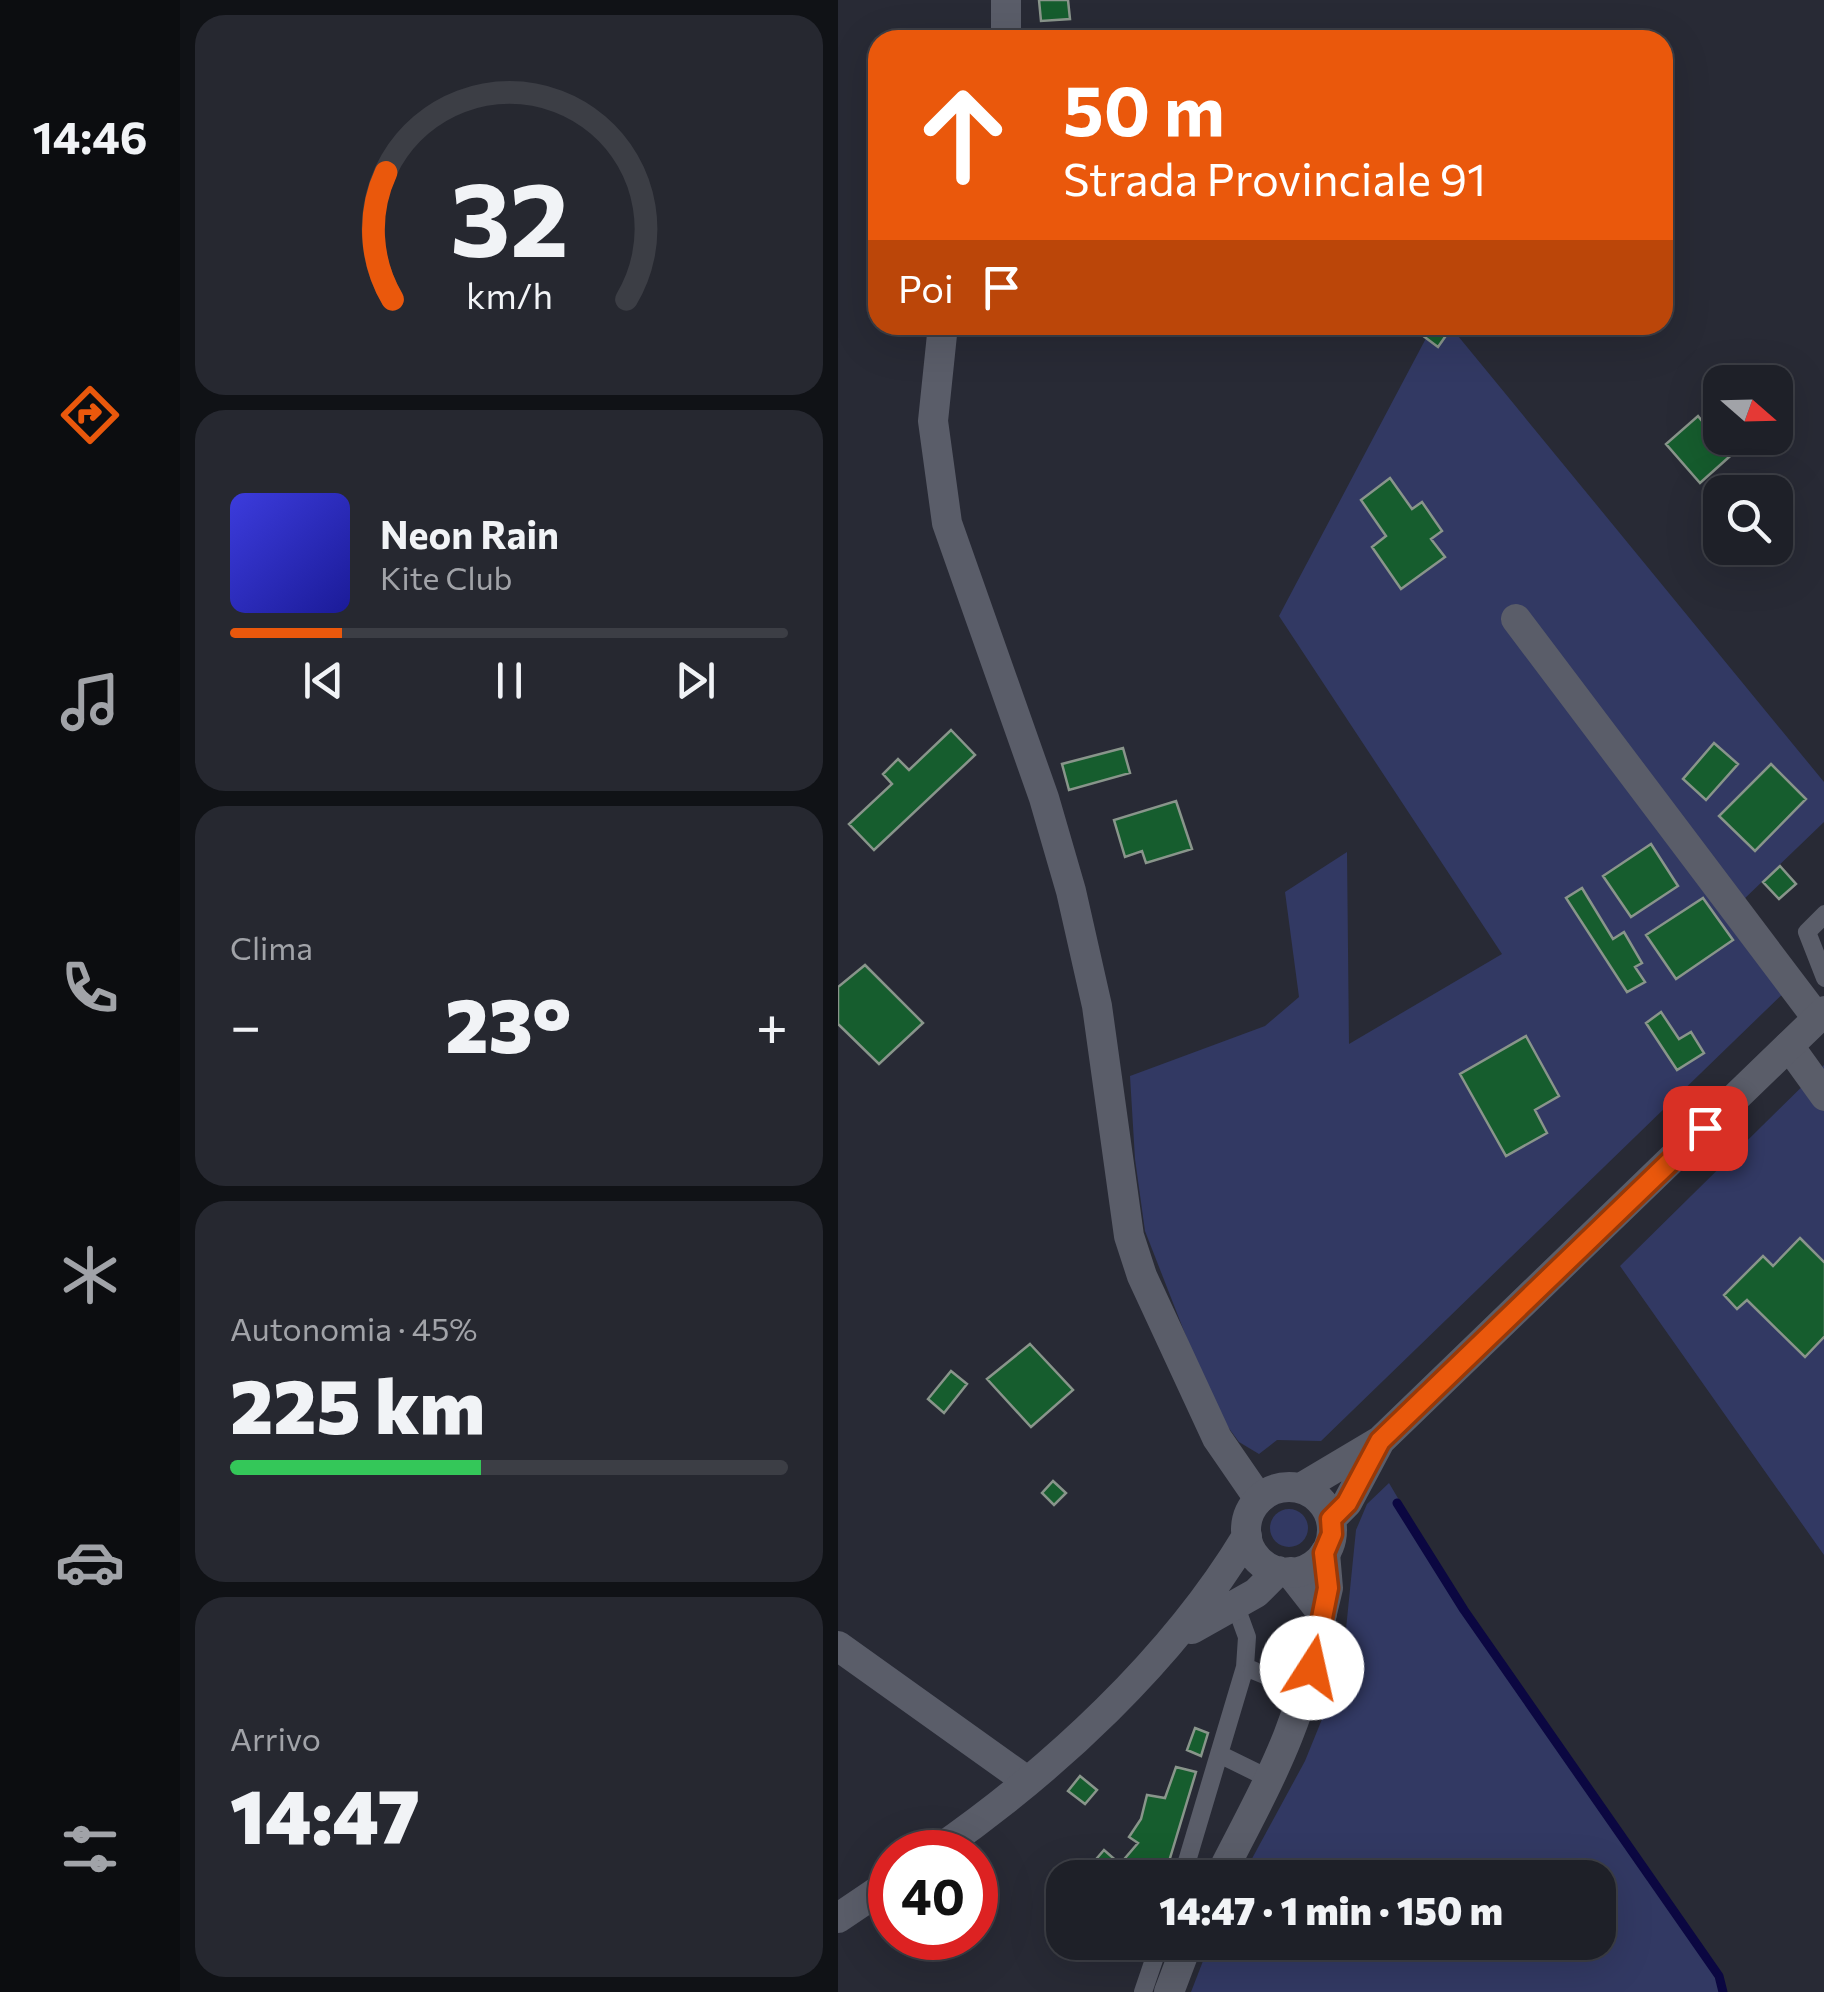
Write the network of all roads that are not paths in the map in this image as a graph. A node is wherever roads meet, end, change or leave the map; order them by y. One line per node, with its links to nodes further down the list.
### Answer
1 (1006, 0): 2 (street)
2 (1006, 30)
3 (942, 335): 12 (street)
4 (1516, 618): 7 (street)
5 (1824, 914): 6 (lane)
6 (1824, 978)
7 (1821, 1015): 8 (street)
8 (1788, 1046): 9 (street); 10 (street)
9 (1824, 1096)
10 (1380, 1441): 11 (street); 13 (street)
11 (1301, 1488): 12 (street); 13 (street)
12 (1259, 1499): 14 (street)
13 (1331, 1519): 15 (street)
14 (1247, 1536): 16 (street); 19 (street)
15 (1324, 1553): 16 (street); 18 (street)
16 (1284, 1571): 17 (street); 18 (street)
17 (1235, 1604): 19 (street); 21 (lane)
18 (1322, 1613): 22 (street)
19 (1173, 1641): 24 (street)
20 (838, 1646): 24 (street)
21 (1245, 1667): 22 (lane); 23 (lane)
22 (1306, 1692): 25 (street)
23 (1219, 1754): 25 (lane); 27 (lane)
24 (1027, 1780): 26 (street)
25 (1272, 1780): 28 (street)
26 (962, 1830)
27 (1187, 1860)
28 (1230, 1860)
29 (868, 1898): 30 (street)
30 (838, 1918)
31 (1154, 1960): 33 (lane)
32 (1181, 1960): 34 (street)
33 (1144, 1992)
34 (1169, 1992)

